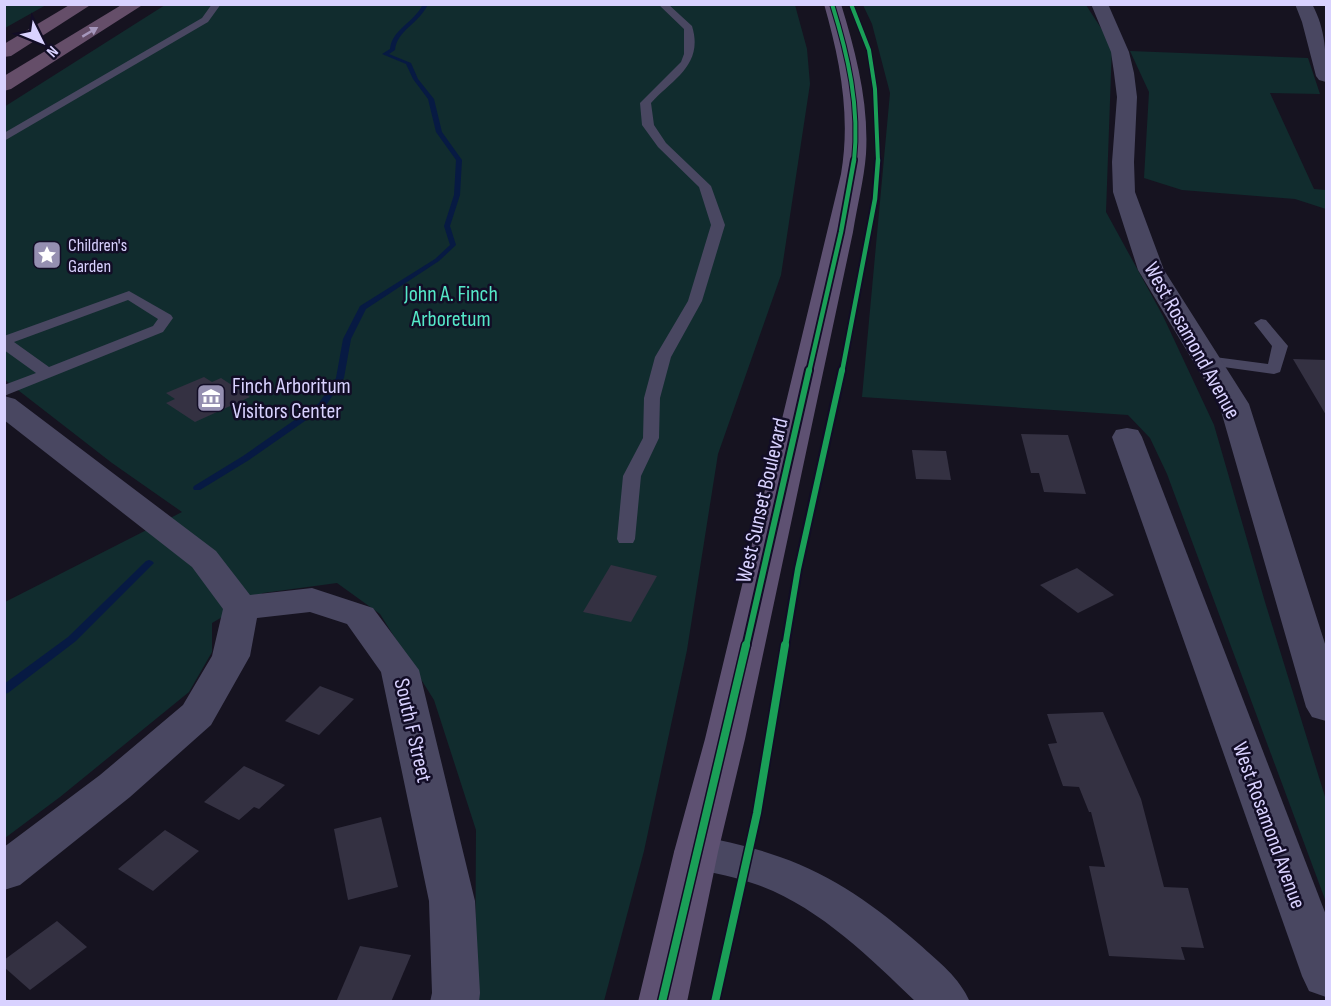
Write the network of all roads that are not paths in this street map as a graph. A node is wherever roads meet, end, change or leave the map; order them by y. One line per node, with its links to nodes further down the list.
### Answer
1 (84, 4): 8 (highway)
2 (136, 4): 10 (highway, one-way to 2)
3 (217, 4): 11 (lane)
4 (662, 4): 19 (lane)
5 (832, 4): 22 (main road, West Sunset Boulevard)
6 (1099, 4): 14 (street, West Rosamond Avenue)
7 (1303, 4): 9 (street)
8 (4, 52)
9 (1326, 76)
10 (4, 85)
11 (4, 138)
12 (1261, 323): 14 (lane)
13 (4, 342): 15 (lane); 15 (lane)
14 (1208, 361): 21 (street, West Rosamond Avenue)
15 (48, 374): 16 (lane)
16 (4, 391)
17 (4, 405): 20 (street)
18 (1127, 437): 24 (street, West Rosamond Avenue)
19 (626, 539)
20 (241, 608): 23 (street); 25 (street, South F Street)
21 (1326, 707)
22 (696, 852): 26 (main road, West Sunset Boulevard); 27 (street)
23 (4, 872)
24 (1326, 976)
25 (454, 1002)
26 (662, 1002)
27 (946, 1002)

